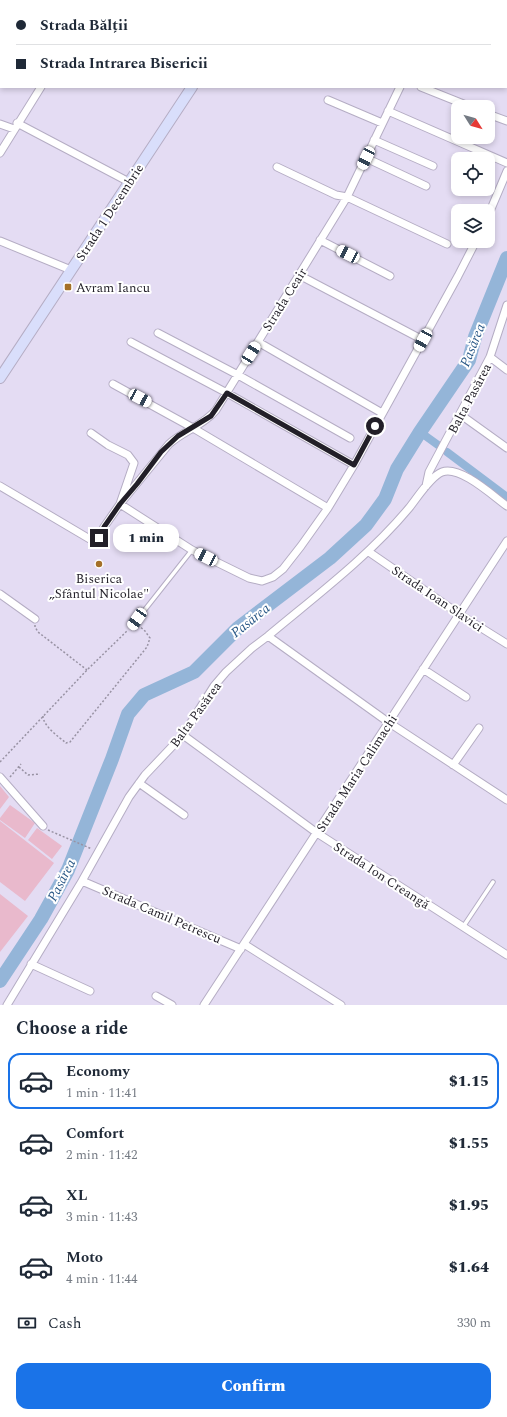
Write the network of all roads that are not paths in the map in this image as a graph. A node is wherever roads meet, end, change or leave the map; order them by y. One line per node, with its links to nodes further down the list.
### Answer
1 (40, 88): 12 (street)
2 (191, 88): 20 (main road, Strada 1 Decembrie)
3 (400, 88): 7 (street, Strada Ceair)
4 (424, 88): 6 (street)
5 (328, 100): 11 (street)
6 (454, 100)
7 (388, 111): 11 (street, Strada Ceair); 16 (street)
8 (495, 117): 9 (street)
9 (507, 121)
10 (0, 124): 12 (street)
11 (382, 124): 13 (street, Strada Ceair)
12 (16, 126): 14 (street); 20 (street)
13 (374, 140): 15 (street, Strada Ceair); 17 (street)
14 (0, 153)
15 (366, 158): 21 (street); 22 (street, Strada Ceair)
16 (507, 163)
17 (433, 166)
18 (277, 167): 22 (street)
19 (507, 171): 23 (street)
20 (129, 182): 28 (main road, Strada 1 Decembrie)
21 (426, 186)
22 (347, 197): 24 (street, Strada Ceair); 26 (street)
23 (493, 204)
24 (320, 240): 29 (street, Strada Ceair); 30 (street)
25 (0, 241): 28 (street)
26 (447, 244)
27 (472, 248): 33 (street)
28 (71, 270): 39 (main road, Strada 1 Decembrie)
29 (299, 275): 33 (street); 35 (street, Strada Ceair)
30 (390, 276)
31 (507, 306): 36 (street, Balta Pasărea)
32 (158, 333): 38 (street)
33 (423, 340): 42 (street)
34 (131, 342): 41 (street)
35 (258, 342): 38 (street, Strada Ceair); 42 (street)
36 (490, 358): 37 (street); 43 (street, Balta Pasărea)
37 (507, 370)
38 (238, 375): 41 (street, Strada Ceair); 46 (street)
39 (0, 378)
40 (113, 384): 44 (street)
41 (227, 393): 44 (street, Strada Ceair); 48 (street)
42 (382, 413): 48 (street)
43 (461, 414): 47 (street); 50 (street, Balta Pasărea)
44 (193, 428): 51 (street, Strada Ceair); 53 (street)
45 (91, 433): 51 (street)
46 (350, 438)
47 (507, 448)
48 (354, 465): 53 (street)
49 (0, 486): 51 (street)
50 (425, 488): 52 (street, Balta Pasărea); 56 (street, Balta Pasărea)
51 (120, 504): 55 (street)
52 (507, 506)
53 (328, 508): 55 (street)
54 (507, 541): 58 (street, Strada Maria Calimachi)
55 (192, 550): 60 (lane)
56 (369, 552): 58 (street, Strada Ioan Slavici); 61 (street, Balta Pasărea)
57 (0, 594): 59 (street)
58 (459, 614): 62 (street, Strada Ioan Slavici); 63 (street, Strada Maria Calimachi)
59 (35, 619)
60 (132, 626)
61 (268, 636): 65 (street); 67 (street, Balta Pasărea)
62 (507, 644)
63 (423, 669): 64 (street); 65 (street, Strada Maria Calimachi)
64 (466, 697)
65 (388, 722): 68 (street); 74 (street, Strada Maria Calimachi)
66 (479, 728): 68 (street)
67 (183, 735): 70 (street, Balta Pasărea); 74 (street, Strada Ion Creangă)
68 (453, 765): 71 (street)
69 (2, 780): 73 (street)
70 (139, 783): 72 (street); 75 (street, Balta Pasărea)
71 (507, 800)
72 (184, 815)
73 (43, 826)
74 (317, 834): 77 (street, Strada Ion Creangă); 78 (street, Strada Maria Calimachi)
75 (82, 881): 78 (street, Strada Camil Petrescu); 80 (street, Balta Pasărea)
76 (493, 882): 77 (lane)
77 (463, 927): 79 (street, Strada Ion Creangă)
78 (243, 946): 85 (street, Strada Maria Calimachi); 86 (street, Strada Camil Petrescu)
79 (507, 955)
80 (32, 964): 81 (street); 83 (street, Balta Pasărea)
81 (90, 991)
82 (156, 996): 84 (street)
83 (7, 1005)
84 (172, 1005)
85 (204, 1005)
86 (341, 1005)

